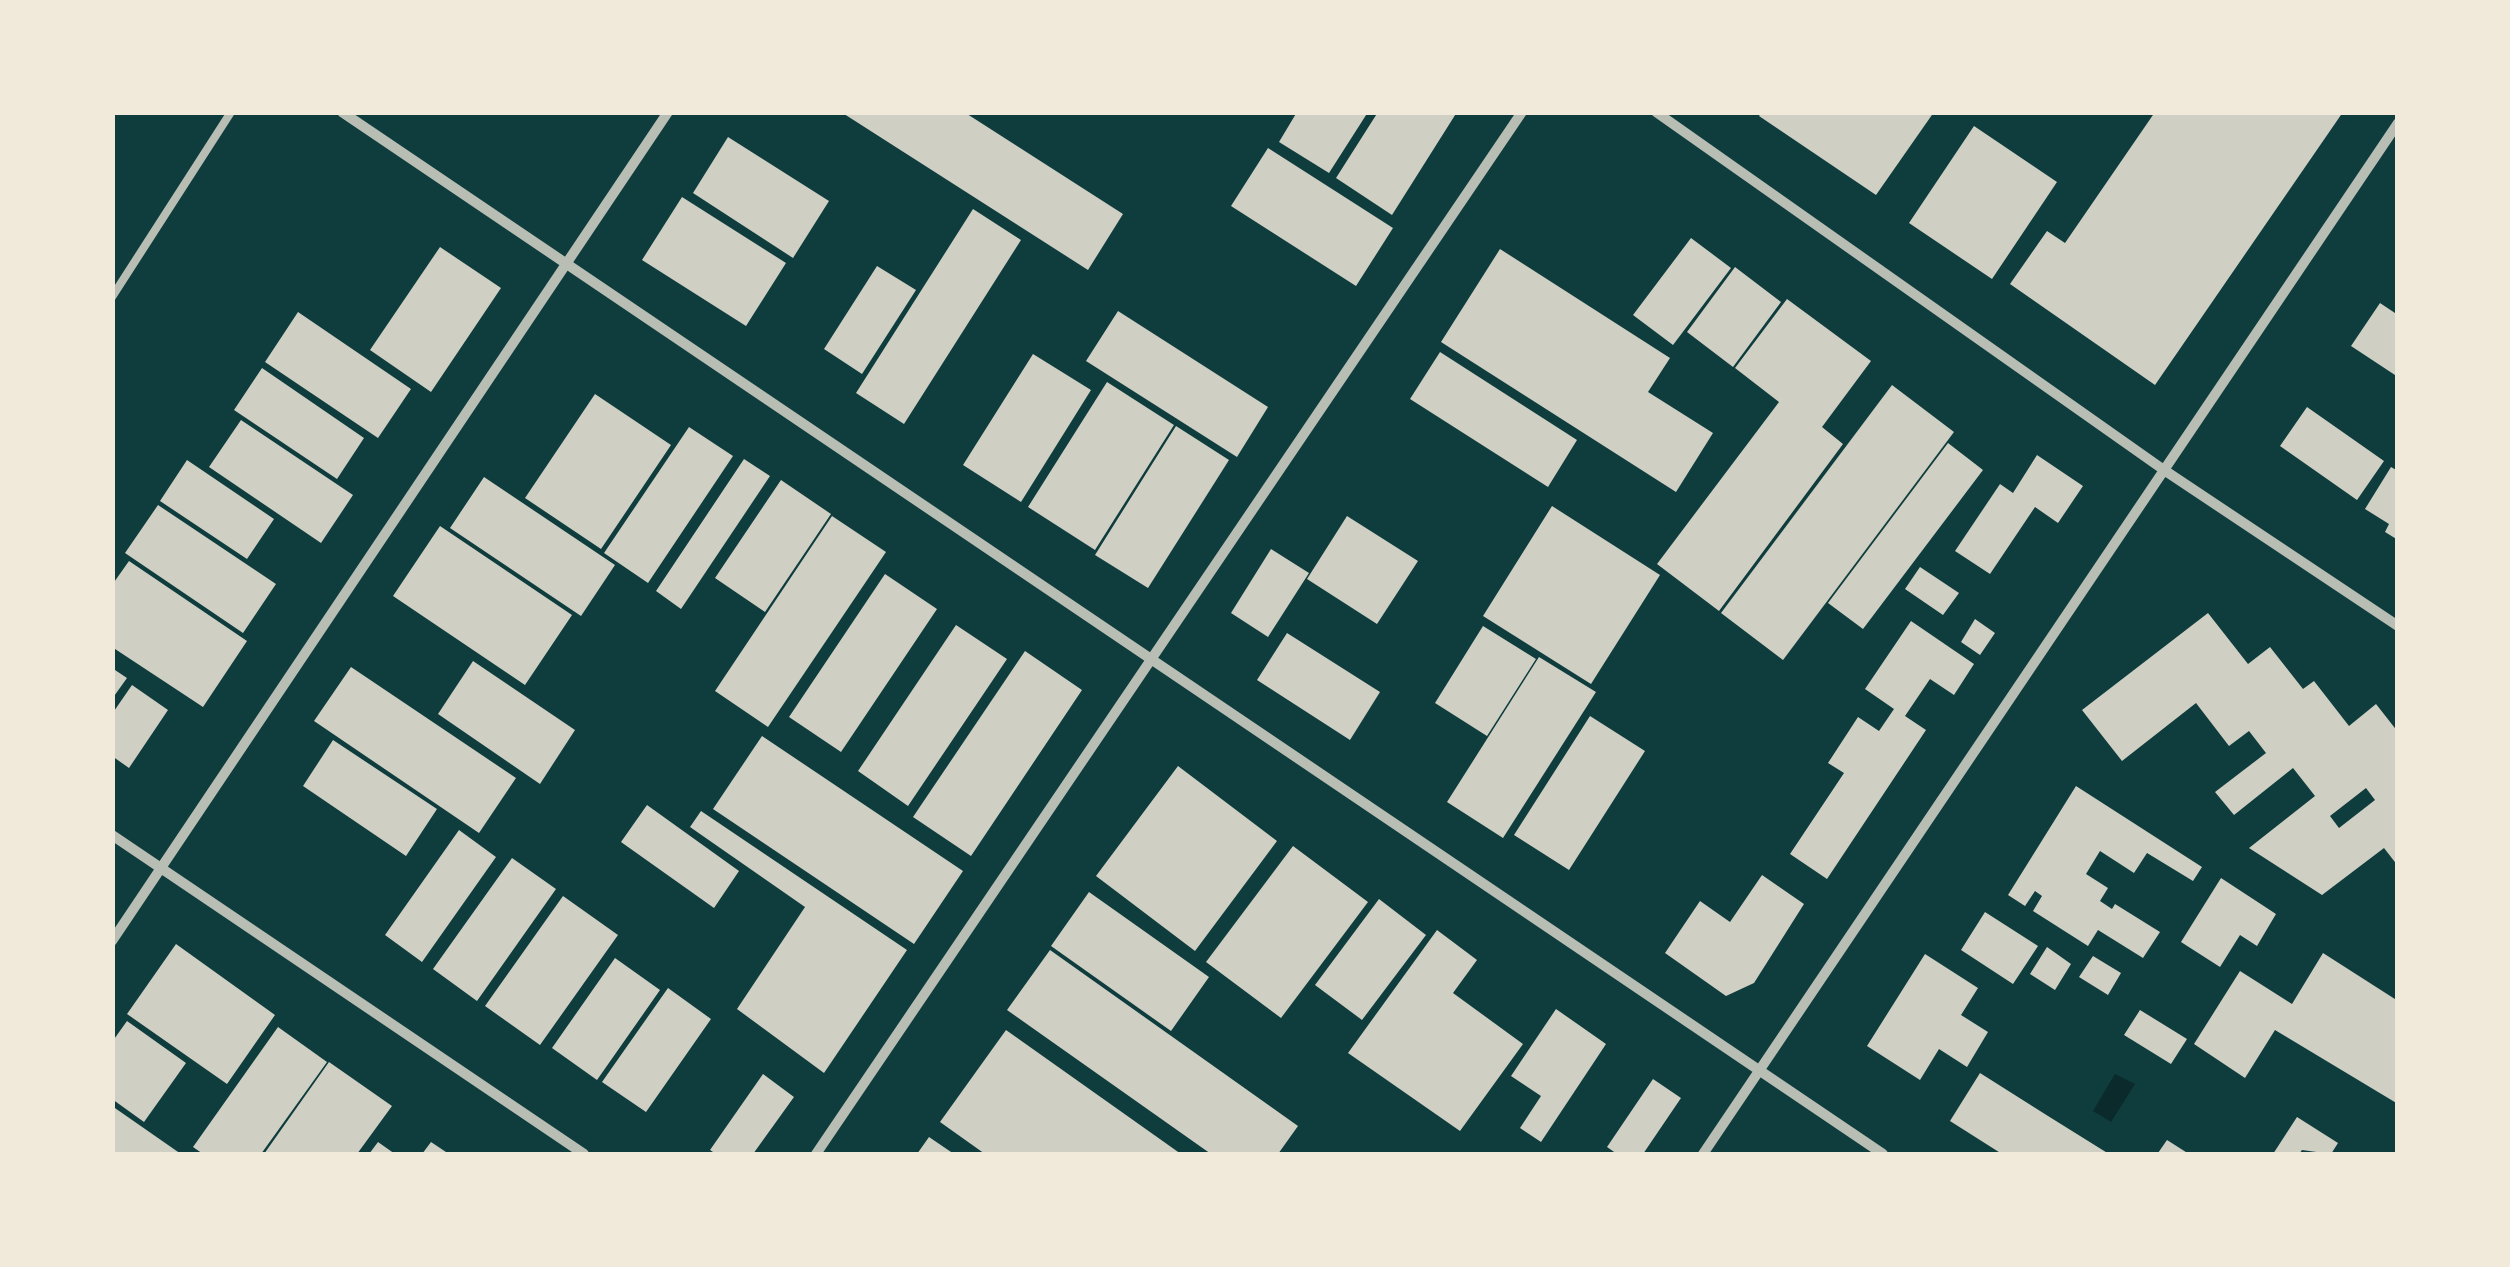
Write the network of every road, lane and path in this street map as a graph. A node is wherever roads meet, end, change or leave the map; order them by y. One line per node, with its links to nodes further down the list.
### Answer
1 (231, 112): 8 (lane)
2 (342, 112): 7 (street)
3 (668, 112): 7 (street)
4 (1522, 112): 11 (street)
5 (1656, 112): 9 (street)
6 (2398, 123): 9 (street)
7 (566, 264): 11 (street); 13 (street)
8 (112, 297)
9 (2164, 470): 10 (street); 15 (street)
10 (2398, 626)
11 (1152, 660): 15 (street); 17 (street)
12 (112, 835): 13 (street)
13 (162, 869): 14 (street); 16 (street)
14 (112, 941)
15 (1760, 1070): 18 (street); 19 (street)
16 (584, 1154)
17 (816, 1154)
18 (1703, 1154)
19 (1884, 1154)

